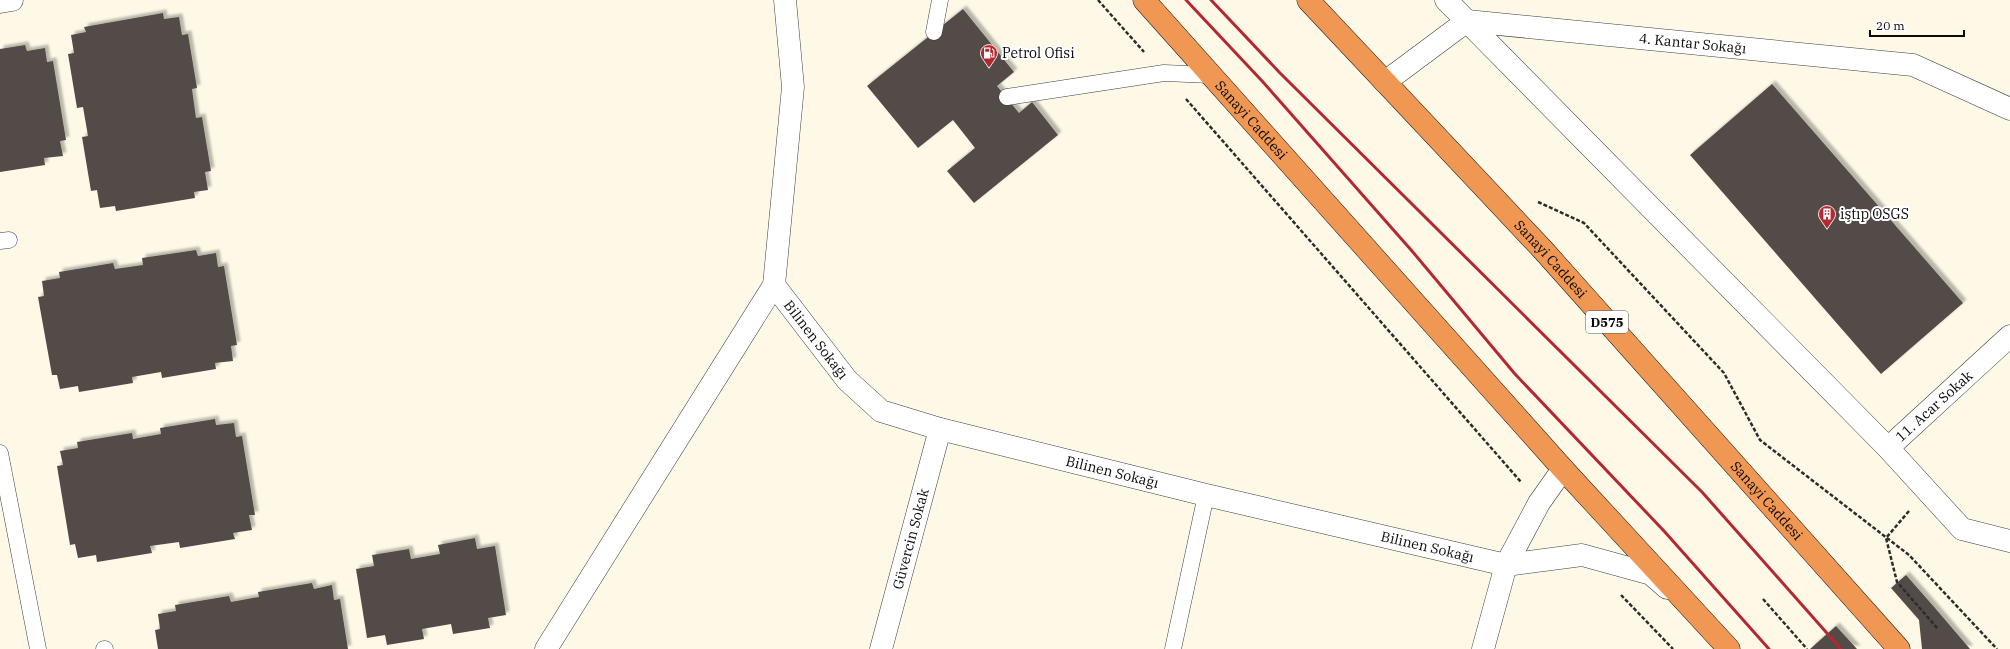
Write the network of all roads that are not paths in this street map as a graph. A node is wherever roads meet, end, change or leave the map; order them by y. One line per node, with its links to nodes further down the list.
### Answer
1 (12, 0): 7 (street)
2 (784, 0): 14 (street)
3 (940, 0): 9 (lane)
4 (1144, 0): 10 (highway, Sanayi Caddesi)
5 (1308, 0): 11 (highway, Sanayi Caddesi / D575)
6 (1446, 0): 8 (street)
7 (0, 2)
8 (1467, 21): 11 (street); 13 (street, 4. Kantar Sokağı); 17 (street)
9 (934, 32)
10 (1211, 75): 12 (lane); 19 (highway, Sanayi Caddesi)
11 (1385, 82): 30 (highway, Sanayi Caddesi / D575)
12 (1007, 97)
13 (2010, 109)
14 (774, 285): 16 (street, Bilinen Sokağı); 25 (street)
15 (2010, 336): 17 (street, 11. Acar Sokak)
16 (940, 429): 20 (street, Bilinen Sokağı); 26 (street, Güvercin Sokak)
17 (1888, 448): 21 (street, 11. Acar Sokak)
18 (0, 454): 24 (lane)
19 (1563, 469): 22 (street); 23 (highway, Sanayi Caddesi)
20 (1206, 495): 22 (street, Bilinen Sokağı); 27 (lane)
21 (2010, 541)
22 (1506, 565): 23 (street); 28 (street)
23 (1703, 619): 29 (highway, Sanayi Caddesi)
24 (38, 649)
25 (546, 649)
26 (881, 649)
27 (1173, 649)
28 (1483, 649)
29 (1729, 649)
30 (1899, 649)

